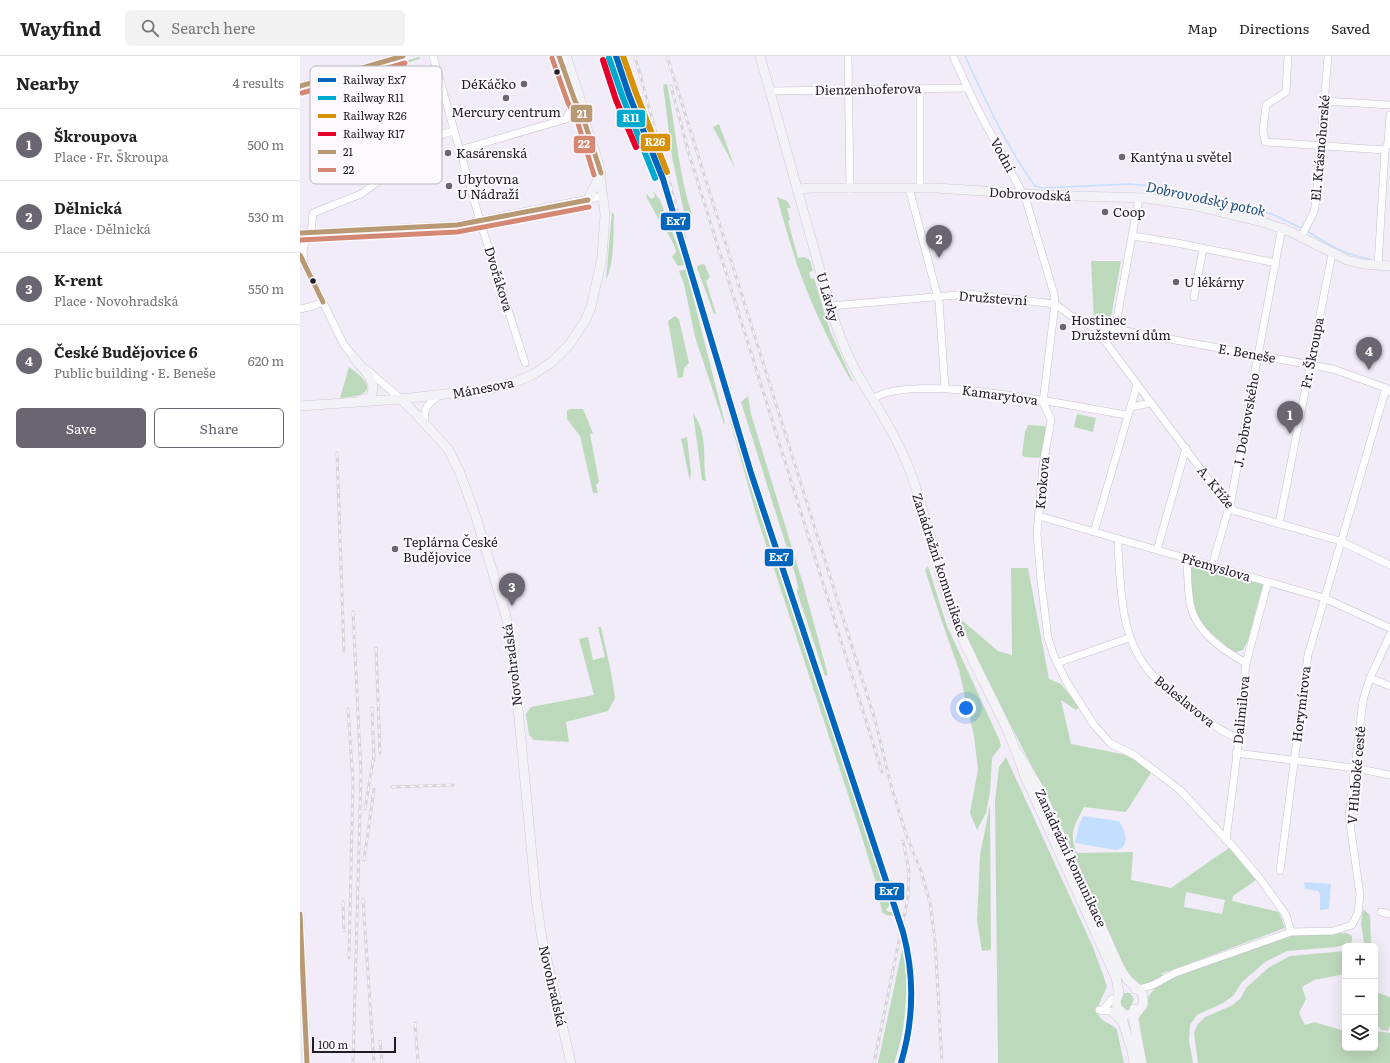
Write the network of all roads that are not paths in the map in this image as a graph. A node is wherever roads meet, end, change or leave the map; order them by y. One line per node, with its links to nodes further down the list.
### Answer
1 (403, 56): 10 (street)
2 (433, 56): 11 (street, Dvořákova)
3 (559, 56): 19 (main road)
4 (566, 56): 22 (main road)
5 (760, 56): 18 (main road)
6 (848, 56): 16 (street)
7 (953, 56): 15 (street, Vodní)
8 (1288, 56): 26 (street)
9 (1328, 56): 20 (street, El. Krásnohorské)
10 (369, 66)
11 (436, 66)
12 (310, 83): 13 (street)
13 (300, 86)
14 (442, 88): 24 (street, Dvořákova)
15 (967, 88): 17 (street, Dienzenhoferova); 35 (street, Vodní)
16 (848, 89): 17 (street, Dienzenhoferova); 18 (street, Dienzenhoferova); 34 (street)
17 (920, 89): 32 (street)
18 (770, 91): 33 (main road)
19 (575, 101): 22 (main road); 27 (street)
20 (1324, 101): 21 (street); 26 (street, El. Krásnohorské)
21 (1390, 105)
22 (582, 114): 29 (main road, Mánesova)
23 (1390, 115): 28 (street)
24 (454, 131): 25 (street); 27 (street, Dvořákova)
25 (442, 135)
26 (1321, 145): 28 (street); 42 (street, El. Krásnohorské)
27 (460, 150): 39 (street, Dvořákova)
28 (1385, 150): 50 (street)
29 (601, 173): 36 (main road, Mánesova); 38 (main road)
30 (375, 184): 44 (street)
31 (909, 188): 32 (main road, Dobrovodská); 34 (main road, Dobrovodská); 53 (street)
32 (920, 188): 35 (main road, Dobrovodská)
33 (798, 189): 34 (main road, Dobrovodská); 57 (main road, U Lávky)
34 (850, 189)
35 (1023, 194): 37 (main road, Dobrovodská); 56 (street, Vodní)
36 (604, 196): 38 (street); 68 (main road, Mánesova)
37 (1139, 198): 40 (main road, Dobrovodská); 45 (street)
38 (588, 200): 39 (street)
39 (480, 221): 41 (street); 63 (street, Dvořákova)
40 (1282, 227): 42 (main road, Dobrovodská); 49 (street, J. Dobrovského)
41 (323, 232): 44 (street); 52 (street)
42 (1304, 232): 48 (main road, Dobrovodská)
43 (300, 233): 44 (street)
44 (311, 233)
45 (1133, 236): 46 (street); 59 (street)
46 (1203, 249): 49 (street); 54 (street)
47 (300, 254): 52 (street, Novohradská)
48 (1332, 254): 50 (main road, Dobrovodská); 64 (street, Fr. Škroupa)
49 (1276, 263): 61 (street, J. Dobrovského)
50 (1378, 265): 51 (main road, Dobrovodská)
51 (1390, 266)
52 (308, 270): 55 (street, Novohradská)
53 (937, 296): 56 (street, Družstevní); 57 (street, Družstevní); 66 (street)
54 (1194, 297)
55 (323, 302): 58 (street); 62 (street, Novohradská)
56 (1055, 304): 60 (street, Družstevní); 71 (street)
57 (830, 306): 70 (main road, U Lávky)
58 (300, 308)
59 (1115, 329): 60 (street, E. Beneše); 61 (street, E. Beneše)
60 (1100, 330): 65 (street, A. Kříže)
61 (1258, 354): 64 (street, E. Beneše); 79 (street, J. Dobrovského)
62 (354, 358): 69 (street, Novohradská); 72 (main road)
63 (525, 363)
64 (1310, 365): 67 (street, E. Beneše); 81 (street, Fr. Škroupa)
65 (1137, 385): 73 (street, A. Kříže); 75 (street)
66 (945, 388): 70 (street, Kamarytova); 71 (street, Kamarytova)
67 (1389, 388): 84 (street, Horymírova)
68 (438, 396): 69 (main road, Mánesova); 77 (street)
69 (400, 399): 72 (main road, Mánesova); 77 (main road, Novohradská)
70 (873, 399): 109 (main road, Zanádražní komunikace)
71 (1043, 402): 76 (street, Kamarytova); 80 (street, Krokova)
72 (352, 403): 74 (main road, Mánesova)
73 (1151, 403): 75 (street); 78 (street, A. Kříže)
74 (300, 406)
75 (1131, 407): 76 (street)
76 (1127, 415): 82 (street)
77 (425, 422): 118 (main road, Novohradská)
78 (1186, 448): 79 (street, A. Kříže); 85 (street)
79 (1230, 507): 81 (street, A. Kříže); 88 (street, J. Dobrovského)
80 (1039, 516): 82 (street, Přemyslova); 94 (street, Krokova)
81 (1279, 524): 84 (street, A. Kříže)
82 (1094, 532): 83 (street, Přemyslova)
83 (1119, 539): 85 (street, Přemyslova); 93 (street, Boleslavova)
84 (1340, 541): 87 (street, A. Kříže); 90 (street, Horymírova)
85 (1157, 550): 86 (street, Přemyslova)
86 (1187, 558): 88 (street, Přemyslova); 95 (street)
87 (1390, 565)
88 (1212, 566): 89 (street, Přemyslova)
89 (1268, 582): 90 (street, Přemyslova); 95 (street, Dalimilova)
90 (1324, 598): 91 (street, Přemyslova); 100 (street, Horymírova)
91 (1390, 628)
92 (1390, 635): 96 (street, V Hluboké cestě)
93 (1129, 638): 94 (street); 98 (street, Boleslavova)
94 (1057, 663): 103 (street, Krokova)
95 (1246, 663): 98 (street, Dalimilova)
96 (1370, 678): 97 (street); 101 (street, V Hluboké cestě)
97 (1390, 686)
98 (1239, 738): 99 (street, Dalimilova)
99 (1236, 753): 100 (street); 103 (street, Dalimilova)
100 (1294, 761): 101 (street); 104 (street, Horymírova)
101 (1355, 768): 102 (street); 108 (street, V Hluboké cestě)
102 (1390, 775)
103 (1226, 840): 108 (street)
104 (1280, 871)
105 (1381, 912): 107 (street)
106 (300, 914): 117 (street)
107 (1390, 914)
108 (1291, 932): 110 (street, V Hluboké cestě)
109 (1115, 965): 111 (main road, Zanádražní komunikace); 112 (main road, Zanádražní komunikace)
110 (1153, 985): 111 (street, V Hluboké cestě); 113 (street, V Hluboké cestě)
111 (1134, 989): 112 (main road); 113 (main road); 115 (main road)
112 (1115, 994): 114 (street); 114 (main road)
113 (1144, 999): 115 (main road)
114 (1112, 1011): 115 (main road); 116 (main road)
115 (1136, 1014): 116 (main road)
116 (1134, 1042): 119 (main road); 120 (main road)
117 (308, 1063)
118 (571, 1063)
119 (1134, 1063)
120 (1142, 1063)

